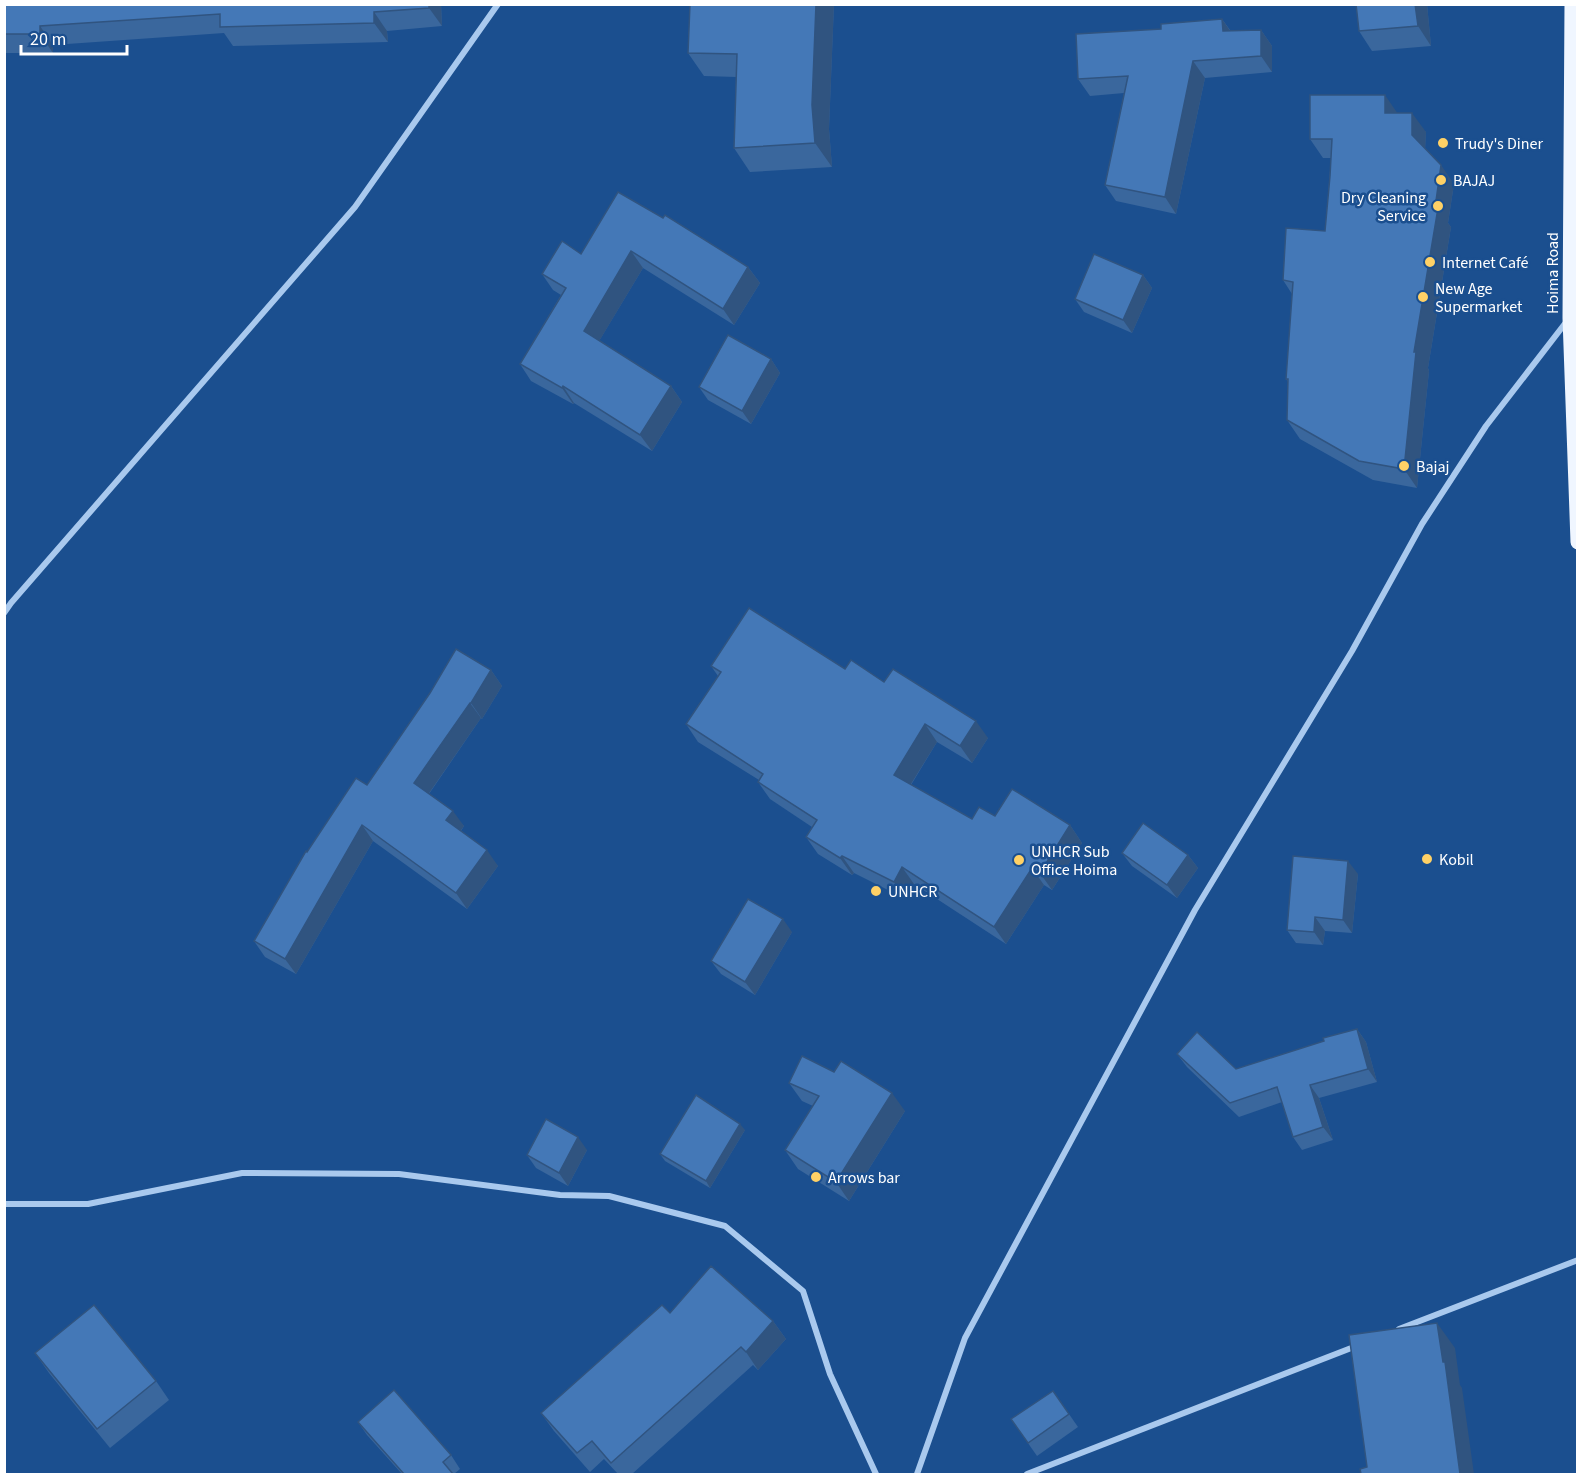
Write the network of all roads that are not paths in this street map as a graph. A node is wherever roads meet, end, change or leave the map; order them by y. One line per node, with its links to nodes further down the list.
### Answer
1 (498, 4): 5 (street)
2 (1572, 4): 3 (main road, Hoima Road)
3 (1570, 318): 4 (main road, Hoima Road); 11 (street)
4 (1578, 542)
5 (4, 613)
6 (4, 1204): 10 (street)
7 (1578, 1260): 8 (street)
8 (1390, 1333)
9 (1368, 1341): 12 (street)
10 (876, 1474)
11 (917, 1474)
12 (1027, 1474)

